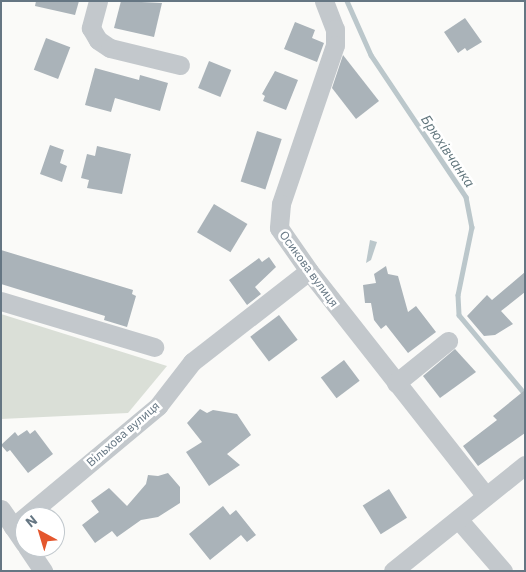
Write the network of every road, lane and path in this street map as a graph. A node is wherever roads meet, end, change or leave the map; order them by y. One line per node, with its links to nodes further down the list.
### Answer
1 (98, 1): 3 (street)
2 (324, 1): 4 (street, Осикова вулиця)
3 (180, 65)
4 (309, 271): 8 (street, Осикова вулиця); 13 (street, Вільхова вулиця)
5 (1, 300): 7 (street)
6 (448, 341): 8 (street)
7 (154, 347)
8 (396, 383): 10 (street, Осикова вулиця)
9 (525, 465): 10 (street)
10 (486, 496): 12 (street)
11 (1, 509): 13 (street)
12 (458, 519): 17 (street); 18 (street)
13 (13, 527): 14 (street)
14 (15, 530)
15 (33, 557): 16 (street)
16 (43, 571)
17 (393, 571)
18 (503, 571)

